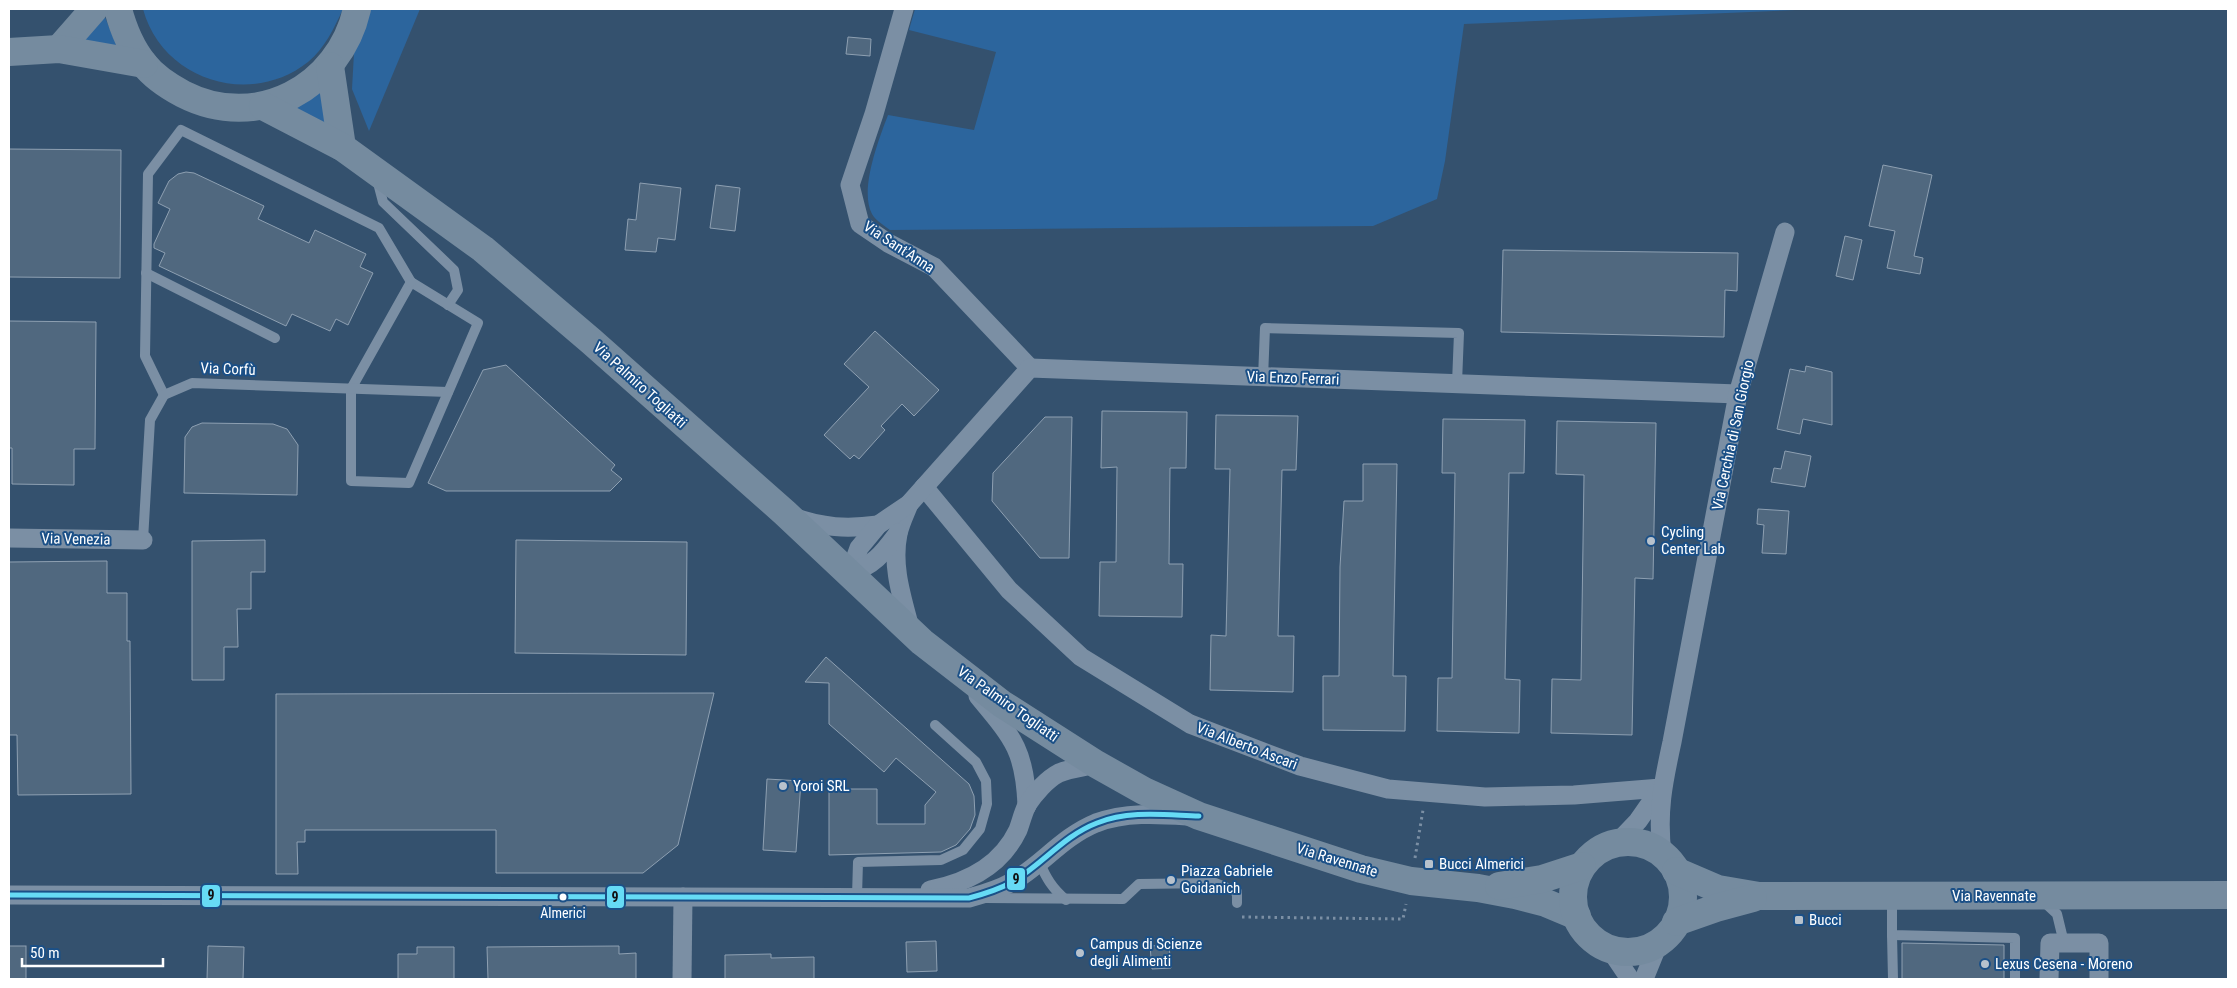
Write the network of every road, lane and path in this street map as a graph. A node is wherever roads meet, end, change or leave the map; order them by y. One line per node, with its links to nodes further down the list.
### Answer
1 (94, 9): 5 (main road)
2 (118, 9): 7 (main road)
3 (357, 9): 8 (main road)
4 (904, 9): 17 (street, Via Sant'Anna)
5 (59, 49): 6 (main road); 7 (main road)
6 (9, 52)
7 (144, 64): 9 (main road)
8 (330, 66): 9 (main road); 10 (main road)
9 (263, 106): 10 (main road, Via Palmiro Togliatti)
10 (342, 146): 11 (main road, Via Palmiro Togliatti)
11 (375, 170): 15 (lane); 26 (main road, Via Palmiro Togliatti)
12 (1785, 232): 22 (street, Via Cerchia di San Giorgio)
13 (146, 273): 14 (lane); 16 (lane); 23 (lane)
14 (411, 282): 15 (lane); 20 (lane)
15 (448, 305): 21 (lane)
16 (275, 338)
17 (1030, 368): 18 (street, Via Enzo Ferrari); 24 (street)
18 (1263, 378): 19 (street, Via Enzo Ferrari); 19 (lane)
19 (1457, 383): 22 (street, Via Enzo Ferrari)
20 (351, 388): 21 (lane, Via Corfù); 21 (lane); 23 (lane, Via Corfù)
21 (448, 392)
22 (1738, 394): 36 (street, Via Cerchia di San Giorgio)
23 (164, 395): 30 (lane)
24 (924, 486): 25 (street); 36 (street, Via Alberto Ascari)
25 (909, 504): 27 (street); 28 (street)
26 (784, 514): 27 (street); 31 (main road, Via Palmiro Togliatti)
27 (878, 525): 31 (street)
28 (898, 533): 31 (street); 32 (street)
29 (9, 538): 30 (street, Via Venezia)
30 (143, 540)
31 (850, 573): 32 (main road, Via Palmiro Togliatti)
32 (916, 637): 34 (street, Via Palmiro Togliatti); 35 (main road, Via Palmiro Togliatti)
33 (935, 725): 46 (lane)
34 (1009, 733): 37 (street, Via Ravennate)
35 (1096, 764): 37 (street, Via Ravennate); 38 (main road, Via Ravennate)
36 (1661, 788): 39 (street, Via Cerchia di San Giorgio); 41 (street, Via Cerchia di San Giorgio)
37 (1027, 806): 51 (street, Via Ravennate)
38 (1199, 816): 40 (street, Via Ravennate); 43 (main road, Via Ravennate)
39 (1617, 843): 41 (main road); 42 (main road)
40 (1039, 861): 52 (street, Via Ravennate); 53 (lane)
41 (1669, 862): 47 (main road, Via Ravennate); 56 (main road)
42 (1582, 866): 43 (main road, Via Ravennate); 55 (main road)
43 (1478, 888): 55 (main road, Via Ravennate)
44 (9, 895): 50 (street, Via Ravennate)
45 (2228, 895): 49 (main road, Via Ravennate)
46 (856, 896): 50 (street, Via Ravennate); 51 (street, Via Ravennate)
47 (1759, 896): 48 (main road, Via Ravennate); 56 (main road, Via Ravennate)
48 (1892, 896): 49 (main road, Via Ravennate); 57 (lane)
49 (2037, 896): 58 (lane)
50 (683, 897): 60 (street)
51 (891, 897): 52 (street, Via Ravennate)
52 (969, 898): 53 (lane)
53 (1066, 900): 54 (lane)
54 (1237, 903)
55 (1577, 916): 59 (main road)
56 (1667, 932): 59 (main road); 62 (street)
57 (1892, 935): 63 (lane); 64 (lane)
58 (2064, 943): 65 (street); 66 (street)
59 (1609, 948): 61 (street)
60 (682, 979)
61 (1630, 979)
62 (1644, 979)
63 (1893, 979)
64 (2015, 979)
65 (2049, 979)
66 (2099, 979)

